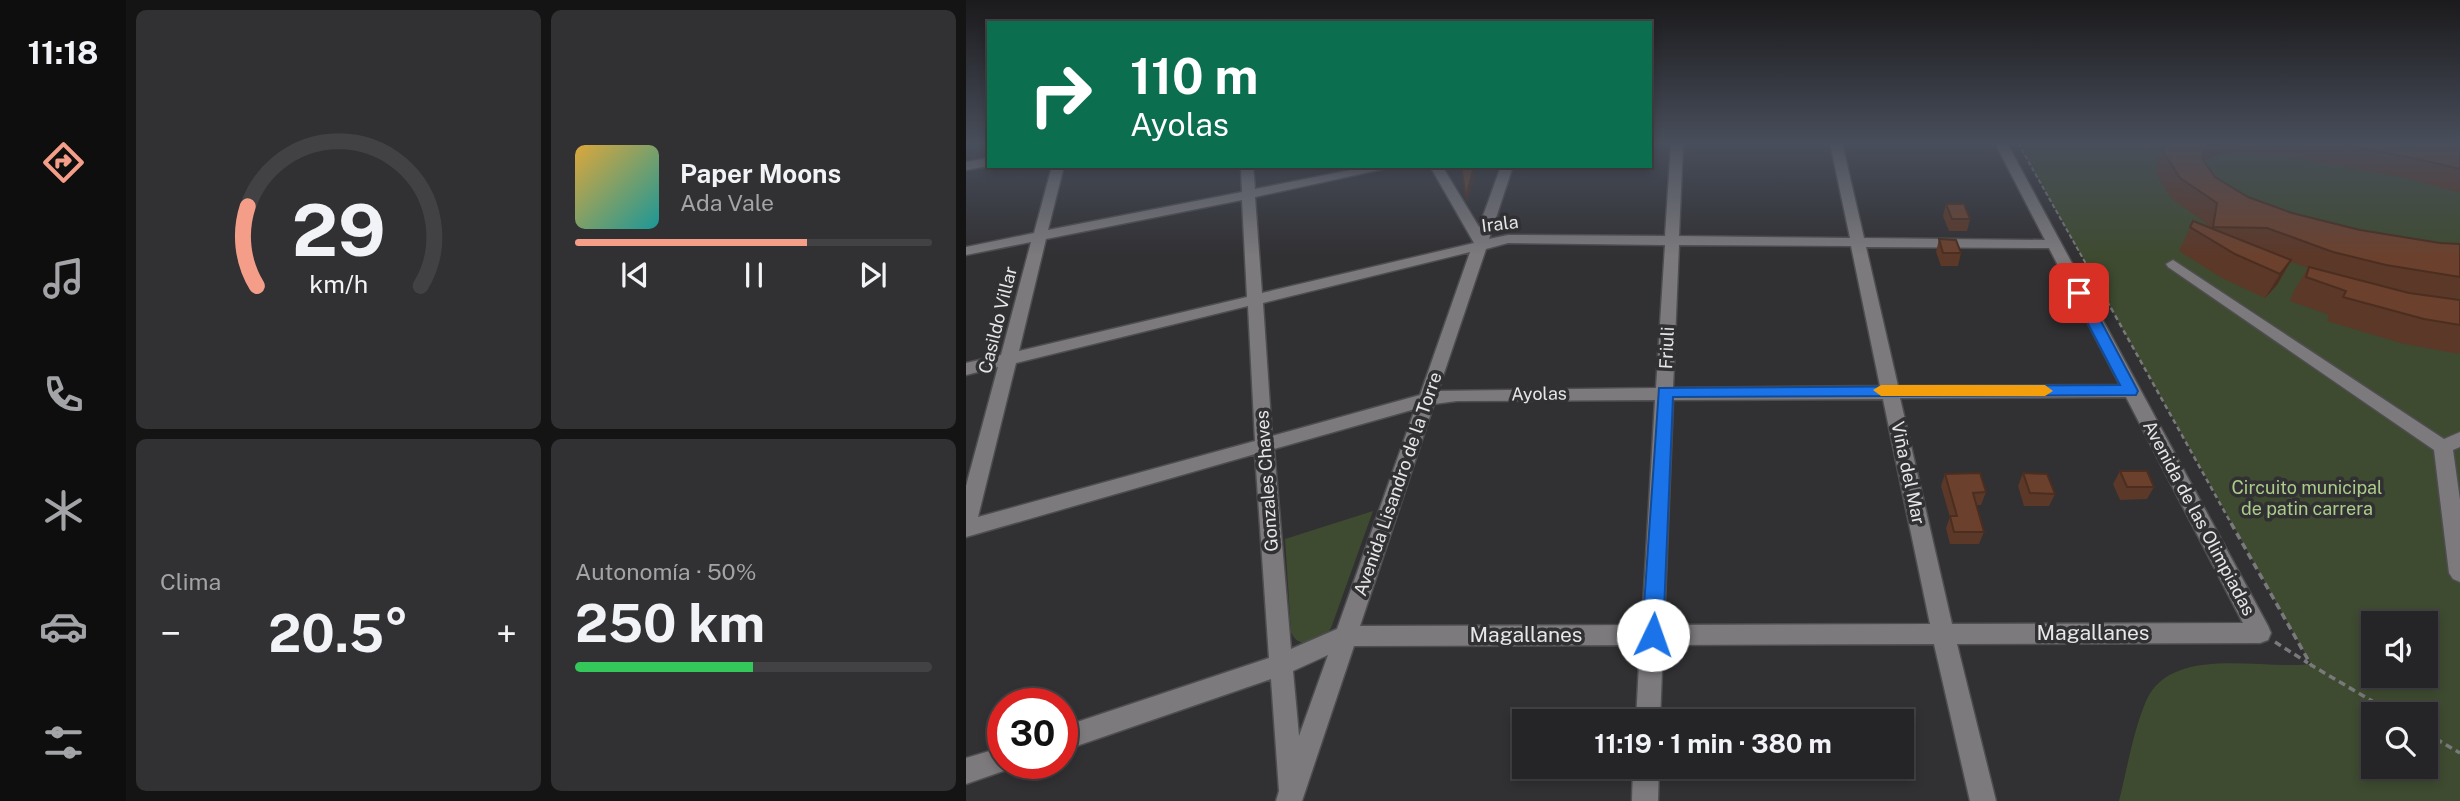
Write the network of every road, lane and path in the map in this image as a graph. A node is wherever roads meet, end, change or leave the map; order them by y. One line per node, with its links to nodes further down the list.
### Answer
1 (1054, 180): 11 (street, Casildo Villar)
2 (1248, 180): 10 (street, Gonzales Chaves)
3 (1321, 180): 10 (street)
4 (1444, 180): 14 (street)
5 (1502, 180): 14 (street, Avenida Lisandro de la Torre)
6 (1676, 180): 12 (street, Friuli)
7 (1844, 180): 13 (street, Viña del Mar)
8 (2020, 180): 15 (street, Avenida de las Olimpiadas)
9 (2039, 180): 34 (path)
10 (1249, 195): 11 (street); 18 (street, Gonzales Chaves)
11 (1039, 236): 16 (street); 19 (street, Casildo Villar)
12 (1674, 241): 13 (street, Irala); 14 (street, Irala); 23 (street, Friuli)
13 (1857, 242): 15 (street, Irala); 21 (street, Viña del Mar)
14 (1481, 243): 18 (street, Irala); 24 (street, Avenida Lisandro de la Torre)
15 (2053, 244): 22 (street, Avenida de las Olimpiadas)
16 (966, 251)
17 (2173, 264): 25 (street)
18 (1255, 300): 19 (street, Irala); 26 (street, Gonzales Chaves)
19 (1009, 359): 20 (street, Irala); 27 (street, Casildo Villar)
20 (966, 369)
21 (1890, 390): 22 (street, Ayolas); 23 (street, Ayolas); 30 (street, Viña del Mar)
22 (2130, 391): 29 (street, Avenida de las Olimpiadas)
23 (1665, 392): 24 (street, Ayolas); 31 (street, Friuli)
24 (1427, 399): 26 (street, Ayolas); 32 (street, Avenida Lisandro de la Torre)
25 (2451, 443): 28 (street)
26 (1264, 446): 27 (street, Ayolas); 33 (street, Gonzales Chaves)
27 (966, 527)
28 (2460, 573)
29 (2260, 633): 30 (street, Magallanes); 34 (path)
30 (1943, 634): 31 (street, Magallanes); 45 (street, Viña del Mar)
31 (1653, 635): 32 (street, Magallanes); 36 (street, Friuli)
32 (1346, 636): 33 (street, Magallanes); 43 (street, Avenida Lisandro de la Torre)
33 (1281, 664): 37 (street, Magallanes); 43 (street, Gonzales Chaves)
34 (2311, 665): 35 (path)
35 (2374, 702)
36 (1649, 709)
37 (1078, 734)
38 (2438, 740): 39 (path)
39 (2460, 753)
40 (987, 764): 41 (street)
41 (966, 771)
42 (1646, 779): 44 (street)
43 (1290, 798)
44 (1645, 801)
45 (1983, 801)

